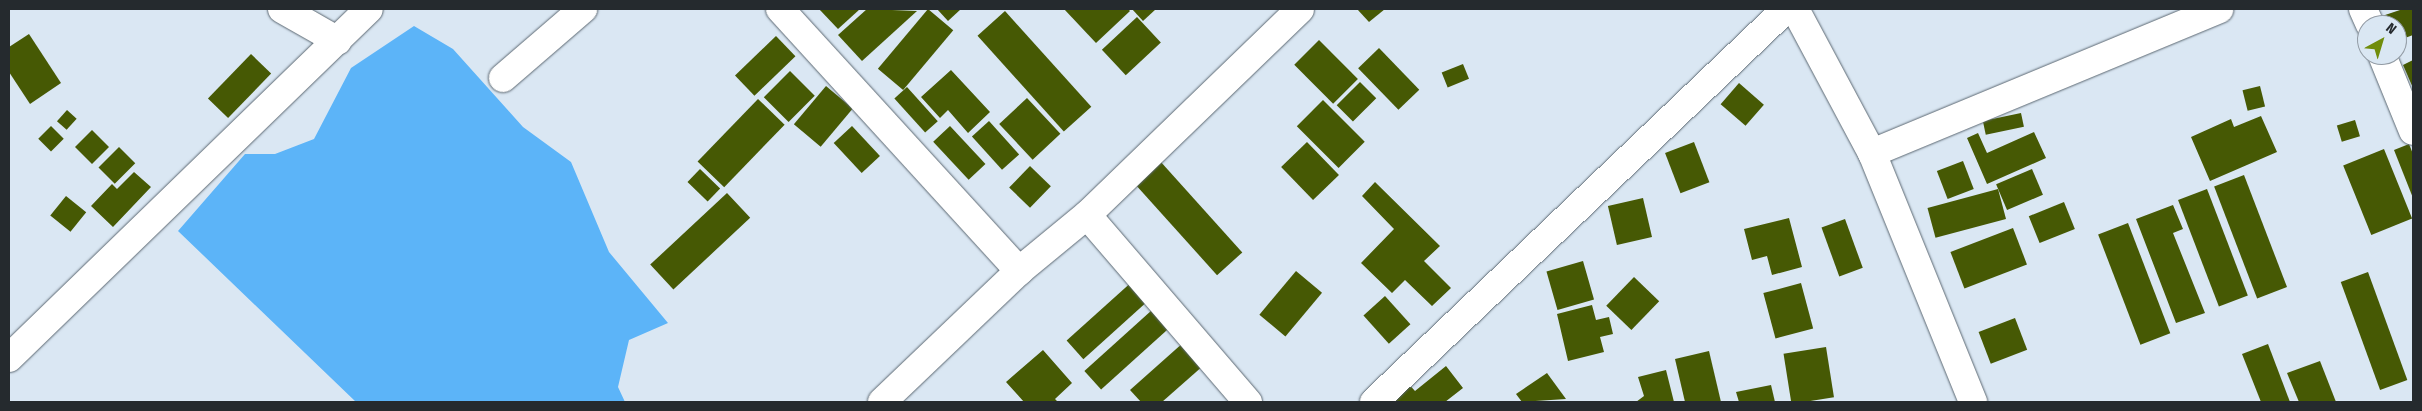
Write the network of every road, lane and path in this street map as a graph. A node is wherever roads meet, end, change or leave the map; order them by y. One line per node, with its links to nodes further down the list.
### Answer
1 (282, 9): 9 (street)
2 (369, 9): 9 (street)
3 (584, 9): 11 (street)
4 (780, 9): 15 (street)
5 (1300, 9): 14 (street)
6 (1786, 9): 19 (street)
7 (1795, 9): 13 (street)
8 (2219, 9): 13 (street)
9 (338, 41): 16 (street)
10 (2386, 65): 12 (street)
11 (504, 78)
12 (2413, 131)
13 (1872, 153): 20 (street)
14 (1087, 215): 15 (street); 18 (street)
15 (1019, 271): 17 (street)
16 (9, 358)
17 (882, 402)
18 (1248, 402)
19 (1374, 402)
20 (1973, 402)

